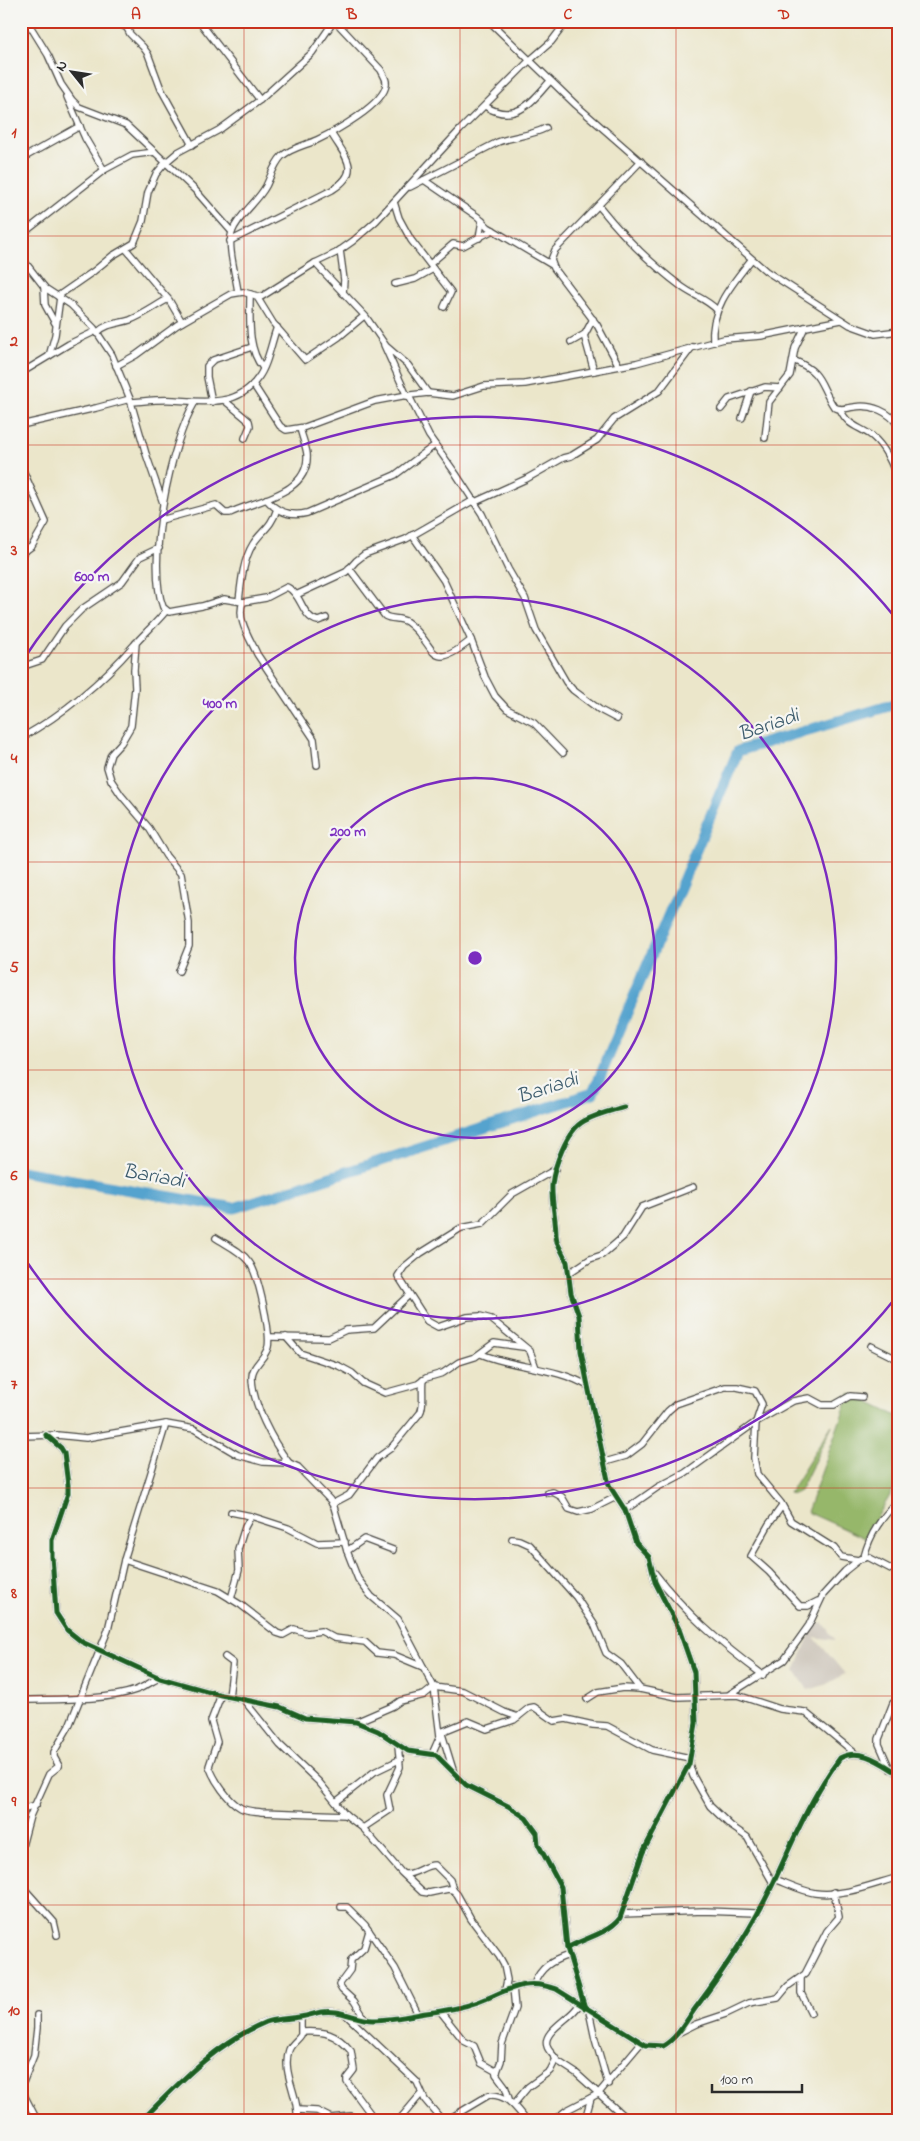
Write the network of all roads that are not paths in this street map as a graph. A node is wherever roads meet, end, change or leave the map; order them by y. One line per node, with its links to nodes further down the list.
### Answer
1 (27, 21): 9 (street)
2 (114, 21): 15 (street)
3 (199, 21): 10 (street)
4 (334, 21): 10 (street); 14 (street)
5 (489, 21): 7 (street)
6 (566, 21): 7 (street)
7 (529, 61): 8 (street); 11 (street)
8 (550, 81): 11 (street); 19 (street)
9 (61, 84): 12 (street); 17 (street)
10 (260, 100): 15 (street)
11 (485, 106): 23 (street)
12 (80, 126): 18 (street); 21 (street)
13 (546, 128): 22 (street)
14 (331, 133): 28 (street); 31 (street)
15 (192, 145): 20 (street)
16 (21, 148): 18 (street)
17 (155, 152): 20 (street); 21 (street)
18 (24, 157)
19 (641, 161): 25 (street); 35 (street)
20 (165, 163): 28 (street); 32 (street)
21 (104, 170): 29 (street)
22 (424, 180): 23 (street); 26 (street)
23 (408, 188): 24 (street)
24 (394, 202): 33 (street); 38 (street)
25 (599, 206): 37 (street); 47 (street)
26 (482, 220): 27 (street); 30 (street)
27 (493, 230): 30 (street); 37 (street)
28 (232, 232): 31 (street)
29 (21, 235)
30 (479, 238): 38 (street)
31 (230, 241): 41 (street)
32 (126, 249): 44 (street); 45 (street)
33 (340, 250): 36 (street); 42 (street)
34 (21, 257): 40 (street)
35 (751, 260): 47 (street); 50 (street)
36 (315, 263): 42 (street); 43 (street)
37 (552, 265): 49 (street)
38 (432, 266): 39 (street); 46 (street)
39 (395, 284)
40 (44, 287): 44 (street); 52 (street)
41 (238, 292): 43 (street); 51 (street)
42 (342, 293): 48 (street)
43 (253, 296): 54 (street); 61 (street)
44 (59, 297): 52 (street); 55 (street)
45 (168, 299): 51 (street); 55 (street)
46 (444, 307)
47 (717, 310): 60 (street)
48 (364, 316): 54 (street); 58 (street)
49 (593, 319): 57 (street); 66 (street)
50 (841, 320): 53 (street); 56 (street)
51 (182, 322): 65 (street)
52 (56, 323): 63 (street)
53 (805, 327): 60 (street); 64 (street)
54 (277, 328): 67 (street)
55 (97, 332): 63 (street); 65 (street)
56 (899, 332)
57 (584, 335): 59 (street); 68 (street)
58 (383, 342): 73 (street); 74 (street)
59 (571, 342)
60 (713, 342): 62 (street)
61 (252, 347): 67 (street); 78 (street)
62 (692, 347): 66 (street); 91 (street)
63 (49, 356): 69 (street)
64 (793, 360): 71 (street); 80 (street)
65 (116, 366): 75 (street)
66 (619, 366): 68 (street)
67 (263, 368): 70 (street)
68 (594, 372): 73 (street)
69 (21, 373)
70 (253, 384): 76 (street); 84 (street)
71 (780, 388): 72 (street); 86 (street)
72 (751, 391): 79 (street); 81 (street)
73 (428, 394): 74 (street)
74 (408, 396): 84 (street); 87 (street)
75 (131, 400): 77 (street); 82 (street); 92 (street)
76 (224, 400): 78 (street); 85 (street)
77 (195, 402): 78 (street); 92 (street)
78 (212, 402)
79 (720, 409)
80 (840, 409): 83 (street); 89 (street)
81 (742, 418)
82 (21, 424)
83 (899, 427)
84 (300, 428): 90 (street)
85 (245, 438)
86 (765, 438)
87 (435, 445): 91 (street); 93 (street)
88 (21, 466): 97 (street)
89 (899, 484)
90 (266, 499): 93 (street); 94 (street)
91 (474, 501): 95 (street); 106 (street)
92 (163, 504): 94 (street)
93 (277, 509): 100 (street)
94 (161, 520): 96 (street)
95 (412, 535): 98 (street); 103 (street)
96 (159, 548): 101 (street); 105 (street)
97 (21, 554)
98 (349, 568): 99 (street); 103 (street)
99 (296, 596): 100 (street); 102 (street)
100 (241, 601): 101 (street); 109 (street)
101 (166, 611): 104 (street)
102 (326, 618)
103 (471, 640): 108 (street)
104 (136, 644): 107 (street); 110 (street)
105 (21, 667)
106 (618, 719)
107 (21, 738)
108 (563, 753)
109 (317, 765)
110 (179, 971)
111 (624, 1107): 112 (street)
112 (556, 1169): 115 (street); 116 (street)
113 (693, 1187): 115 (street)
114 (216, 1238): 117 (street)
115 (569, 1273): 125 (street)
116 (409, 1295): 118 (street); 120 (street)
117 (269, 1337): 118 (street); 132 (street)
118 (286, 1337): 124 (street)
119 (871, 1346): 122 (street)
120 (525, 1348): 121 (street); 123 (street)
121 (481, 1354): 123 (street); 124 (street)
122 (899, 1360)
123 (536, 1368): 125 (street)
124 (423, 1380): 136 (street)
125 (588, 1386): 131 (street)
126 (862, 1397): 127 (street)
127 (756, 1422): 131 (street); 137 (street); 138 (street)
128 (166, 1424): 129 (street); 132 (street); 146 (street)
129 (46, 1435): 130 (street); 152 (street)
130 (21, 1436)
131 (605, 1462): 134 (street)
132 (289, 1463): 136 (street)
133 (548, 1493): 134 (street)
134 (616, 1497): 138 (street)
135 (899, 1500): 145 (street)
136 (332, 1504): 142 (street)
137 (782, 1506): 147 (street); 151 (street)
138 (625, 1510): 148 (street)
139 (231, 1512): 140 (street)
140 (251, 1516): 142 (street); 150 (street)
141 (512, 1539): 158 (street)
142 (345, 1542): 144 (street)
143 (393, 1550): 144 (street)
144 (347, 1551): 154 (street)
145 (864, 1557): 147 (street); 149 (street)
146 (124, 1560): 150 (street); 152 (street)
147 (858, 1560): 151 (street)
148 (653, 1571): 155 (street); 161 (street)
149 (899, 1571)
150 (231, 1599): 154 (street)
151 (818, 1601): 155 (street)
152 (101, 1650): 156 (street); 164 (street)
153 (225, 1657): 162 (street)
154 (423, 1667): 157 (street)
155 (763, 1675): 159 (street)
156 (160, 1678): 160 (street); 164 (street)
157 (434, 1687): 168 (street); 169 (street); 170 (street)
158 (640, 1689): 161 (street); 165 (street)
159 (730, 1694): 161 (street); 173 (street)
160 (221, 1695): 162 (street); 182 (street)
161 (696, 1696): 175 (street)
162 (229, 1697): 167 (street)
163 (899, 1698): 176 (street)
164 (80, 1699): 166 (street); 180 (street)
165 (587, 1699)
166 (21, 1700)
167 (243, 1700): 169 (street); 179 (street)
168 (518, 1717): 170 (street); 175 (street)
169 (356, 1722): 171 (street)
170 (441, 1731): 172 (street); 177 (street)
171 (398, 1746): 172 (street); 174 (street)
172 (432, 1754): 177 (street)
173 (856, 1754): 176 (street); 187 (street)
174 (401, 1760): 179 (street); 183 (street)
175 (689, 1761): 187 (street); 193 (street)
176 (890, 1769): 178 (street)
177 (455, 1774): 196 (street)
178 (899, 1774)
179 (336, 1802): 182 (street)
180 (36, 1805): 181 (street); 184 (street)
181 (21, 1810)
182 (346, 1815): 183 (street)
183 (363, 1828): 185 (street)
184 (21, 1850)
185 (404, 1874): 189 (street); 189 (street)
186 (899, 1877): 190 (street)
187 (774, 1881): 190 (street); 192 (street)
188 (21, 1885): 195 (street)
189 (453, 1890): 201 (street)
190 (834, 1892): 198 (street)
191 (341, 1908): 194 (street)
192 (756, 1913): 193 (street); 212 (street)
193 (621, 1914): 196 (street)
194 (368, 1930): 207 (street); 210 (street)
195 (57, 1936)
196 (567, 1948): 197 (street)
197 (569, 1955): 199 (street); 203 (street)
198 (801, 1978): 208 (street); 212 (street)
199 (534, 1984): 200 (street); 202 (street)
200 (513, 1987): 201 (street); 215 (street)
201 (505, 1990): 204 (street)
202 (579, 2004): 203 (street); 214 (street)
203 (587, 2009): 213 (street); 216 (street)
204 (440, 2011): 207 (street); 215 (street)
205 (37, 2014): 222 (street)
206 (344, 2014): 209 (street); 210 (street); 217 (street)
207 (418, 2014): 210 (street)
208 (811, 2014)
209 (301, 2017): 211 (street); 223 (street)
210 (366, 2020)
211 (302, 2032): 221 (street); 226 (street)
212 (677, 2033): 213 (street)
213 (641, 2043): 216 (street)
214 (556, 2060): 218 (street); 220 (street)
215 (497, 2072): 220 (street)
216 (608, 2084): 218 (street)
217 (421, 2094): 227 (street); 228 (street)
218 (598, 2094): 219 (street); 233 (street)
219 (591, 2098): 231 (street); 232 (street)
220 (512, 2103): 229 (street); 230 (street)
221 (298, 2110): 224 (street); 225 (street)
222 (37, 2120)
223 (142, 2120)
224 (297, 2120)
225 (361, 2120)
226 (375, 2120)
227 (399, 2120)
228 (442, 2120)
229 (446, 2120)
230 (526, 2120)
231 (554, 2120)
232 (585, 2120)
233 (628, 2120)

